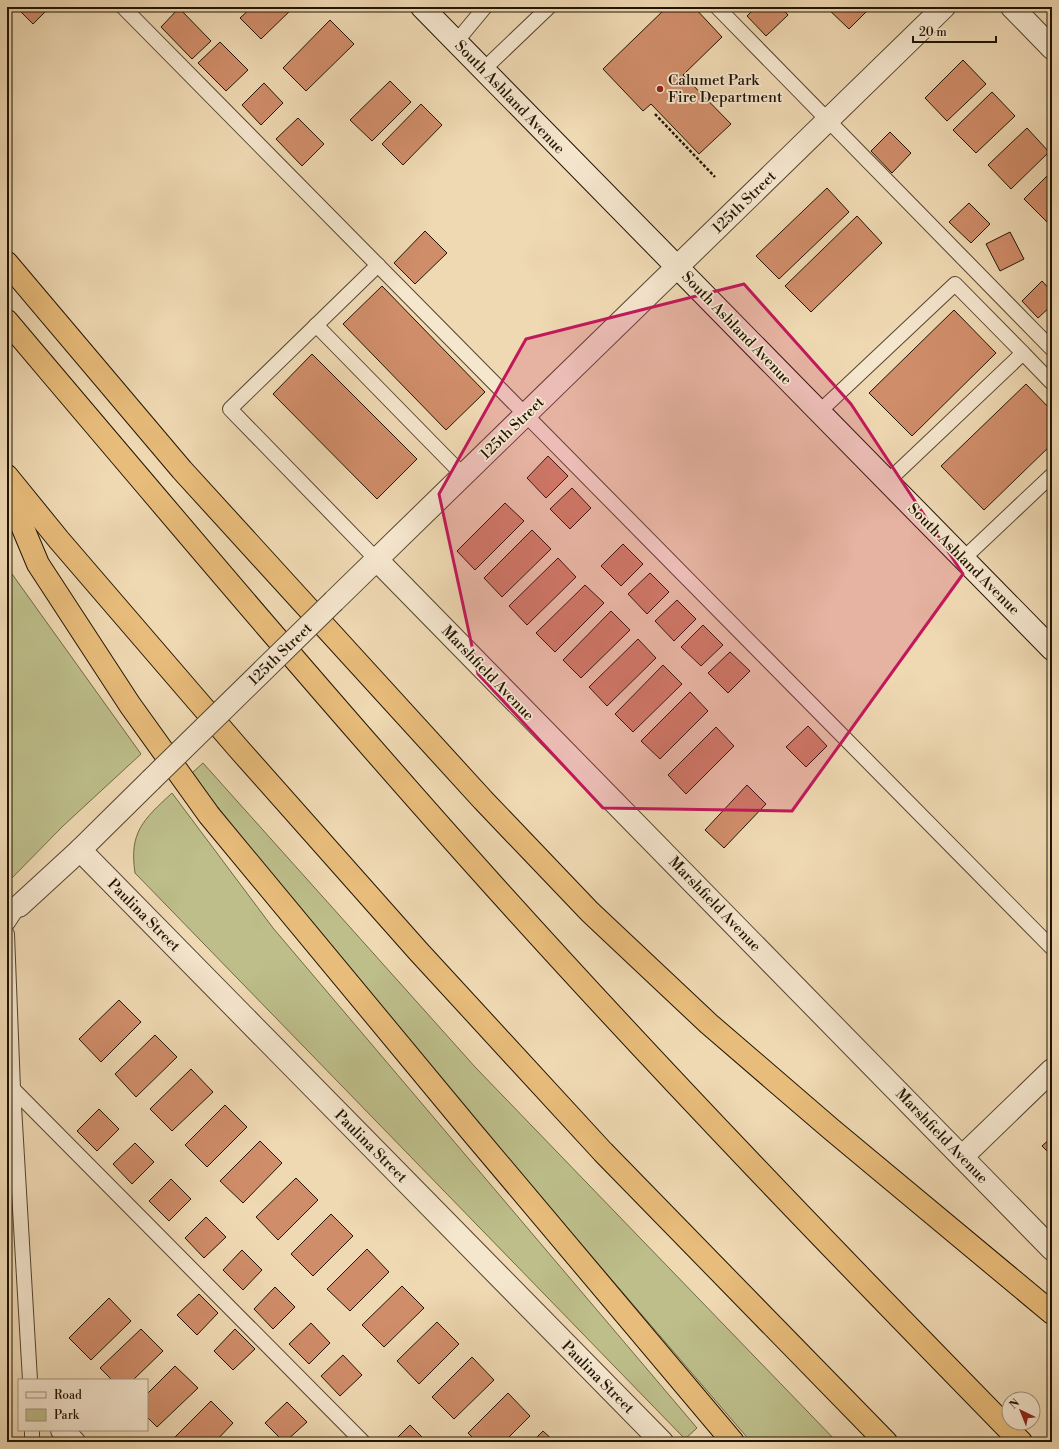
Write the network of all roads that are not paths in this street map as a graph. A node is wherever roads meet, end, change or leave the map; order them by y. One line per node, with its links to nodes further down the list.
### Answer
1 (123, 7): 13 (lane)
2 (422, 7): 8 (street, South Ashland Avenue)
3 (485, 7): 8 (lane)
4 (549, 7): 10 (lane)
5 (716, 7): 11 (lane)
6 (944, 7): 11 (street, 125th Street)
7 (1012, 7): 9 (street)
8 (456, 42): 10 (street, South Ashland Avenue)
9 (1052, 48)
10 (483, 70): 14 (street, South Ashland Avenue)
11 (828, 120): 14 (street, 125th Street); 17 (lane)
12 (7, 263): 39 (highway)
13 (378, 265): 16 (lane); 21 (lane)
14 (677, 267): 20 (street, South Ashland Avenue); 21 (street, 125th Street)
15 (7, 321): 49 (highway)
16 (316, 325): 22 (lane); 28 (lane)
17 (1052, 349)
18 (1023, 353): 19 (lane); 20 (lane); 25 (lane)
19 (1052, 383)
20 (819, 412): 25 (street, South Ashland Avenue)
21 (526, 414): 22 (street, 125th Street); 34 (lane)
22 (463, 475): 28 (street, 125th Street)
23 (7, 476): 48 (highway)
24 (1052, 476): 27 (lane)
25 (887, 482): 27 (street, South Ashland Avenue)
26 (7, 490): 47 (highway)
27 (963, 559): 29 (street, South Ashland Avenue)
28 (377, 560): 30 (street, 125th Street, bridge); 37 (street, Marshfield Avenue)
29 (1052, 649)
30 (80, 850): 31 (street, 125th Street); 46 (street, Paulina Street)
31 (18, 906): 32 (lane)
32 (7, 924)
33 (7, 934): 36 (lane)
34 (1052, 948)
35 (1052, 1070): 37 (street)
36 (13, 1089): 40 (lane); 45 (lane)
37 (962, 1157): 38 (street, Marshfield Avenue)
38 (1052, 1249)
39 (1052, 1313)
40 (30, 1379)
41 (32, 1431): 43 (lane)
42 (63, 1431): 44 (street)
43 (32, 1442)
44 (74, 1442)
45 (363, 1442)
46 (662, 1442)
47 (733, 1442)
48 (886, 1442)
49 (1021, 1442)

